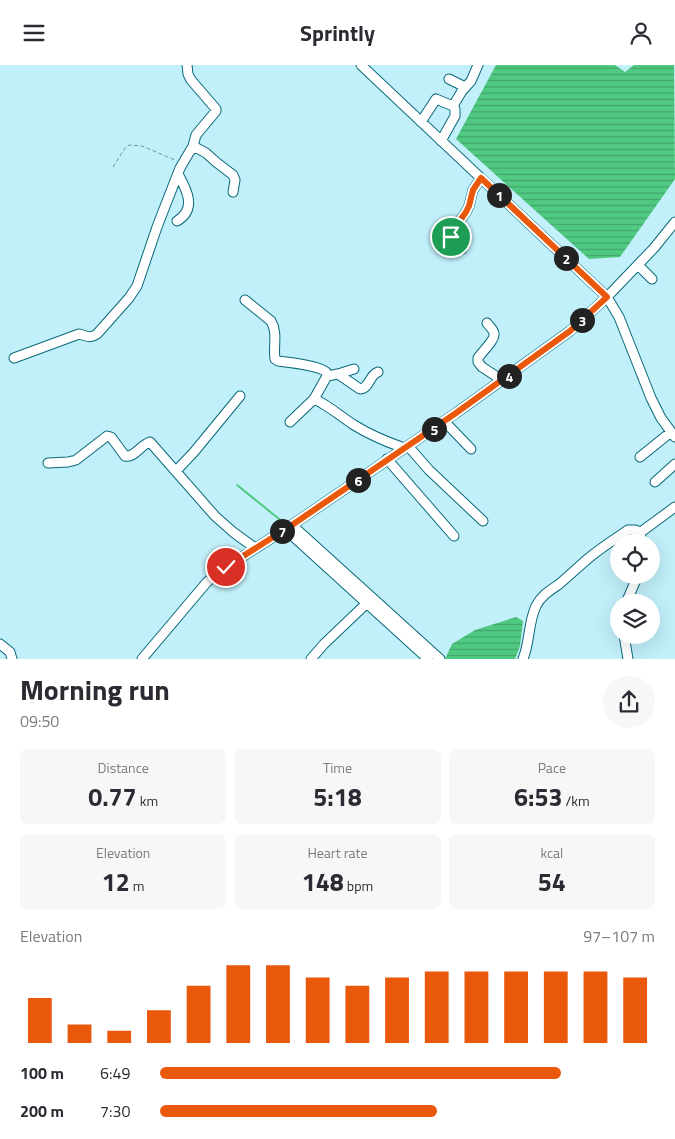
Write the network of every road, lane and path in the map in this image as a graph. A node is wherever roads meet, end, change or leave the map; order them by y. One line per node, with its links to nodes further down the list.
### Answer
1 (187, 65): 9 (street)
2 (360, 65): 7 (street)
3 (478, 65): 5 (street)
4 (449, 79): 5 (street)
5 (465, 87): 6 (street)
6 (453, 106): 7 (street); 8 (street)
7 (421, 122): 8 (street)
8 (441, 141): 13 (street)
9 (193, 146): 10 (street); 14 (street)
10 (182, 163): 11 (path); 12 (street)
11 (113, 167)
12 (178, 174): 15 (street); 23 (street)
13 (481, 178): 17 (street); 20 (street)
14 (233, 192)
15 (177, 221)
16 (674, 225): 18 (street)
17 (462, 249)
18 (638, 265): 19 (street); 20 (street)
19 (652, 279)
20 (607, 297): 28 (street); 33 (street)
21 (245, 300): 27 (street)
22 (487, 323): 28 (street)
23 (14, 357)
24 (354, 369): 26 (street)
25 (378, 372): 26 (street)
26 (338, 375): 27 (street)
27 (327, 376): 30 (street)
28 (502, 380): 32 (street)
29 (240, 396): 40 (street)
30 (314, 399): 31 (street); 34 (street)
31 (290, 421)
32 (444, 421): 34 (street); 35 (street)
33 (673, 435): 36 (street)
34 (406, 447): 37 (street); 43 (street)
35 (471, 449)
36 (640, 457)
37 (388, 459): 44 (street); 46 (street)
38 (48, 463): 40 (street)
39 (675, 464): 41 (street)
40 (176, 471): 47 (street)
41 (655, 482)
42 (675, 507): 45 (street)
43 (484, 521)
44 (288, 527): 47 (street); 48 (street); 55 (street)
45 (641, 532): 56 (street)
46 (454, 536)
47 (255, 548): 52 (street)
48 (367, 603): 53 (street); 54 (street)
49 (0, 644): 51 (street)
50 (626, 644): 57 (street)
51 (12, 659)
52 (142, 659)
53 (311, 659)
54 (428, 659)
55 (440, 659)
56 (523, 659)
57 (628, 659)

